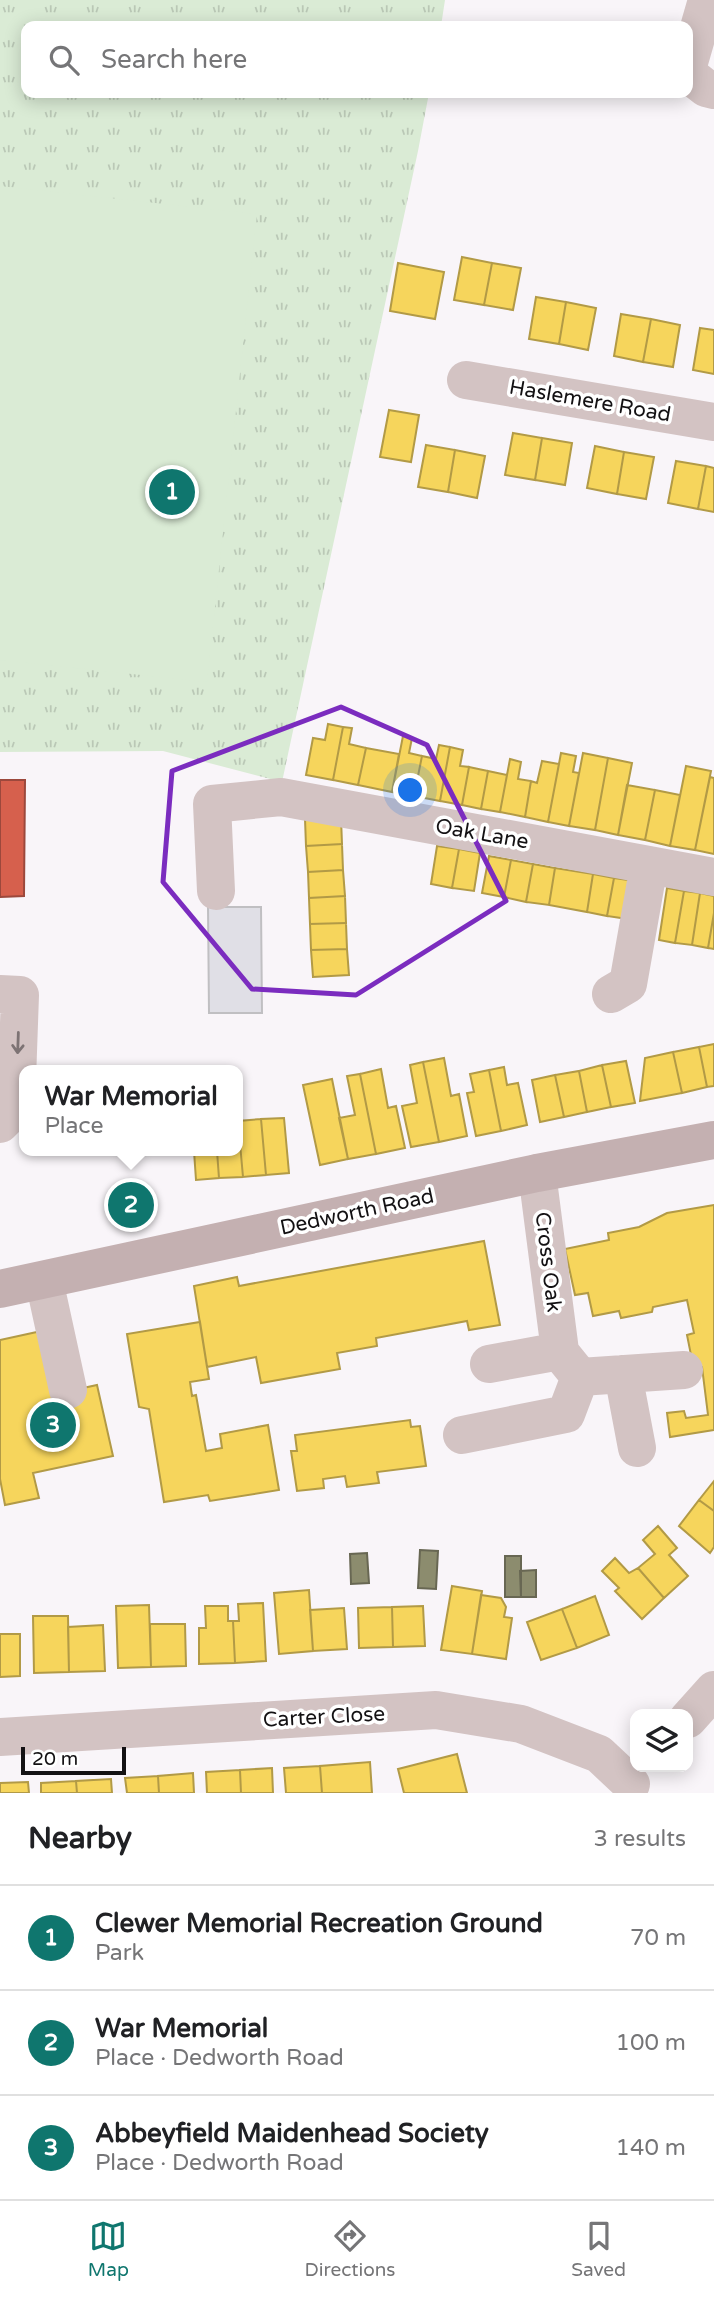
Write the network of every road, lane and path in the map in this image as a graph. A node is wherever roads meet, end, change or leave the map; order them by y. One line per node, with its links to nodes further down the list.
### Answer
1 (707, 0): 2 (street)
2 (693, 49)
3 (693, 78): 4 (street)
4 (714, 90)
5 (466, 380): 6 (street, Haslemere Road)
6 (714, 422)
7 (649, 865): 8 (street, Oak Lane); 9 (street, Oak Lane); 11 (street)
8 (714, 877)
9 (216, 891)
10 (0, 994): 12 (street, one-way to 12)
11 (611, 994)
12 (0, 1124)
13 (714, 1140): 14 (main road, Dedworth Road)
14 (537, 1173): 15 (main road, Dedworth Road); 18 (street, Cross Oak)
15 (44, 1280): 16 (main road, Dedworth Road); 21 (street)
16 (0, 1289)
17 (489, 1364): 18 (street)
18 (570, 1364): 20 (street); 22 (street)
19 (684, 1370): 20 (street)
20 (623, 1374): 23 (street)
21 (68, 1391)
22 (462, 1435)
23 (637, 1448)
24 (714, 1690): 25 (street)
25 (693, 1713)
26 (0, 1737): 27 (street, Carter Close)
27 (633, 1781)

